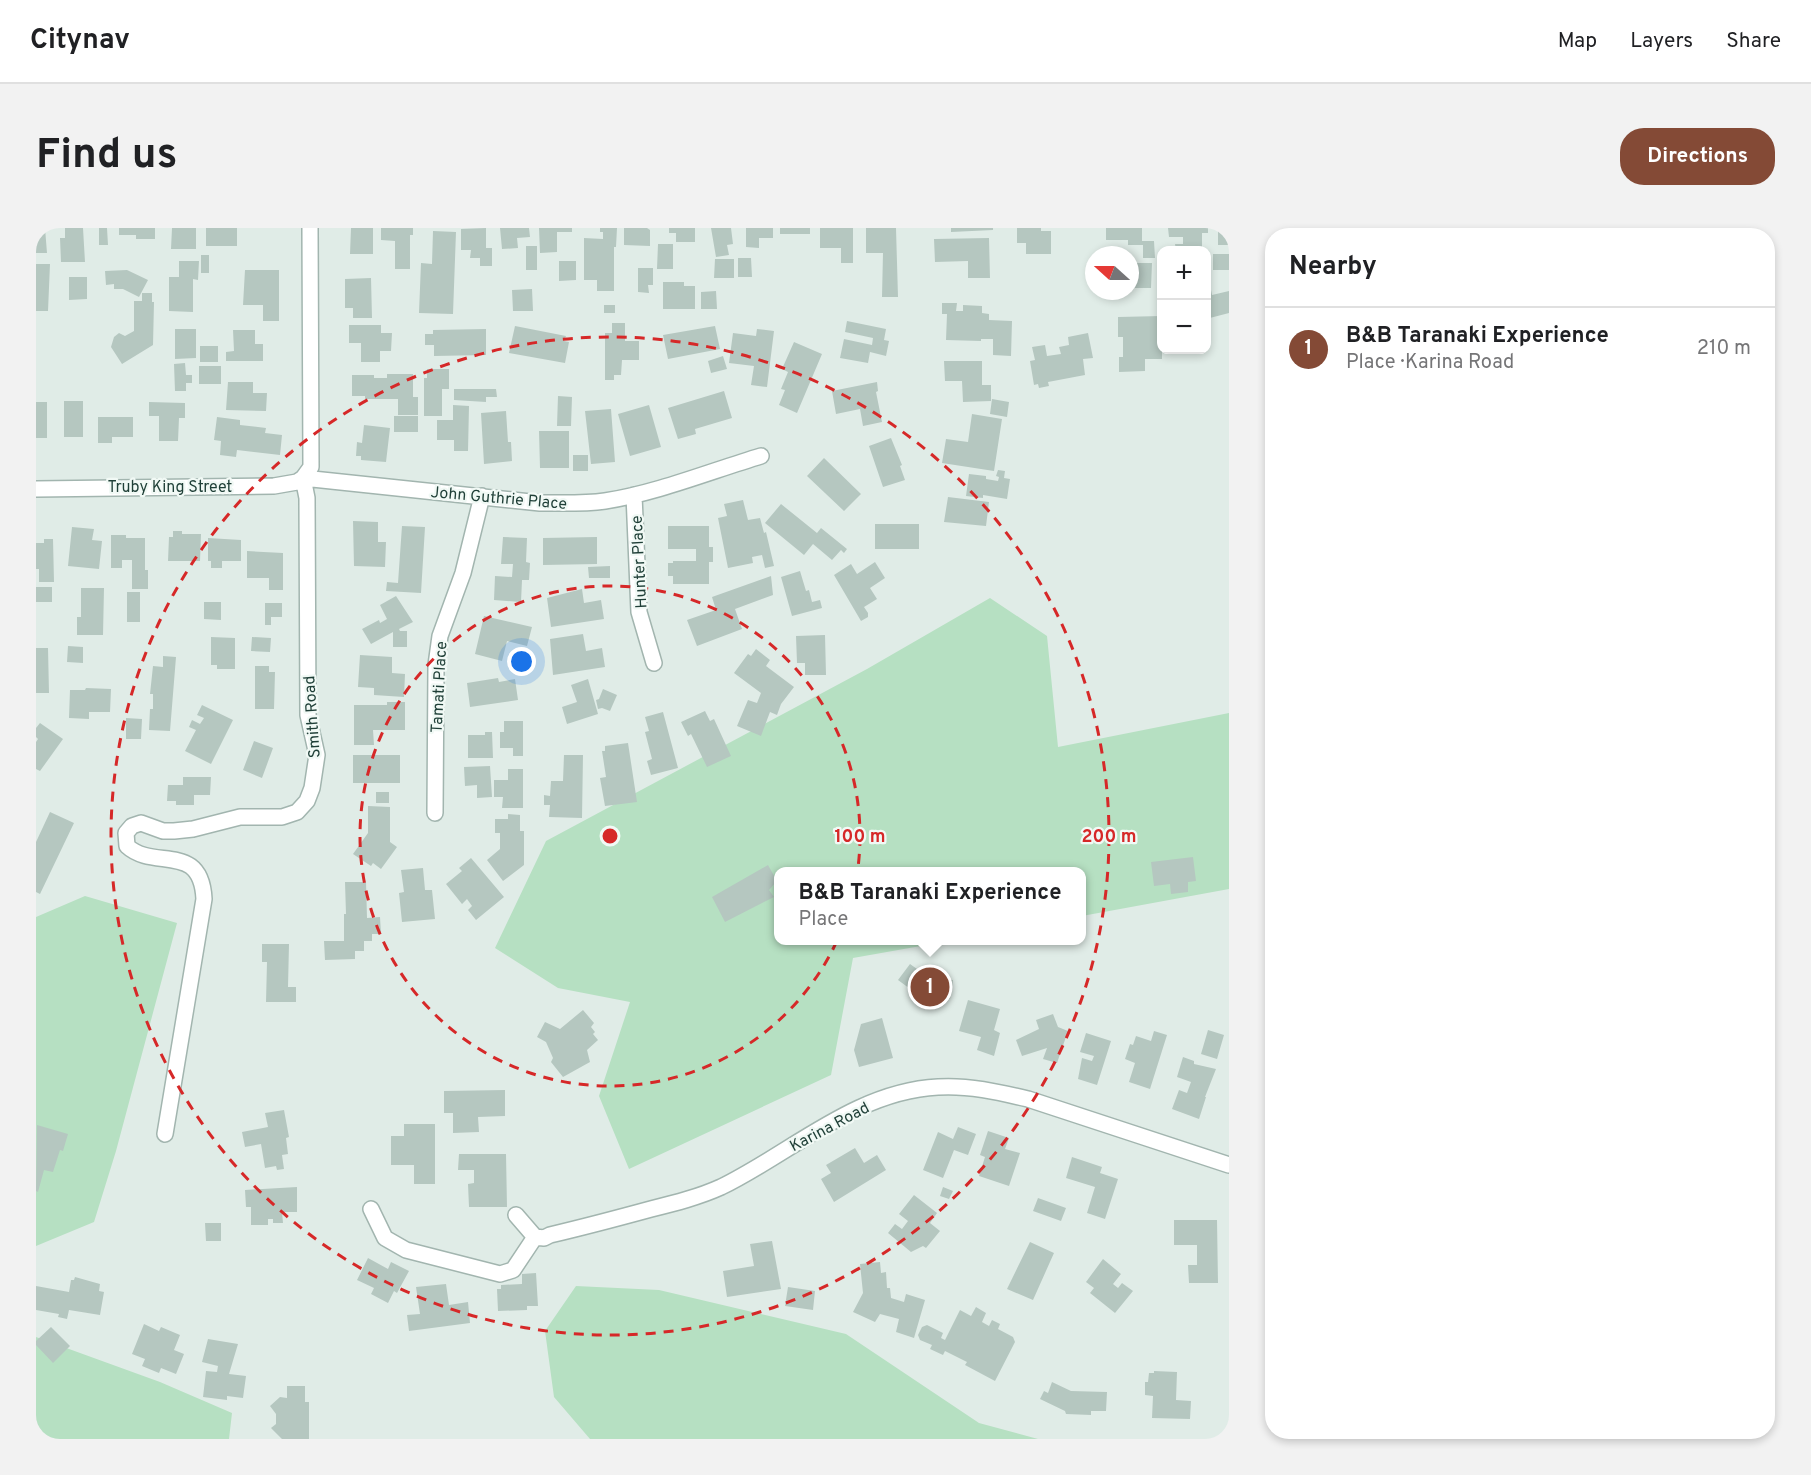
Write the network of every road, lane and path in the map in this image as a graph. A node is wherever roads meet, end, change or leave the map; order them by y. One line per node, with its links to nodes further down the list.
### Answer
1 (310, 228): 3 (street, Smith Road)
2 (761, 456): 5 (street, John Guthrie Place)
3 (303, 478): 4 (street, Truby King Street); 6 (street, John Guthrie Place); 9 (street, Smith Road)
4 (36, 489)
5 (634, 495): 6 (street, John Guthrie Place); 7 (street, Hunter Place)
6 (482, 496): 8 (street, Tamati Place)
7 (654, 663)
8 (435, 813)
9 (165, 1134)
10 (1229, 1166): 13 (street, Karina Road)
11 (371, 1209): 13 (street)
12 (516, 1215): 13 (street)
13 (534, 1237)

